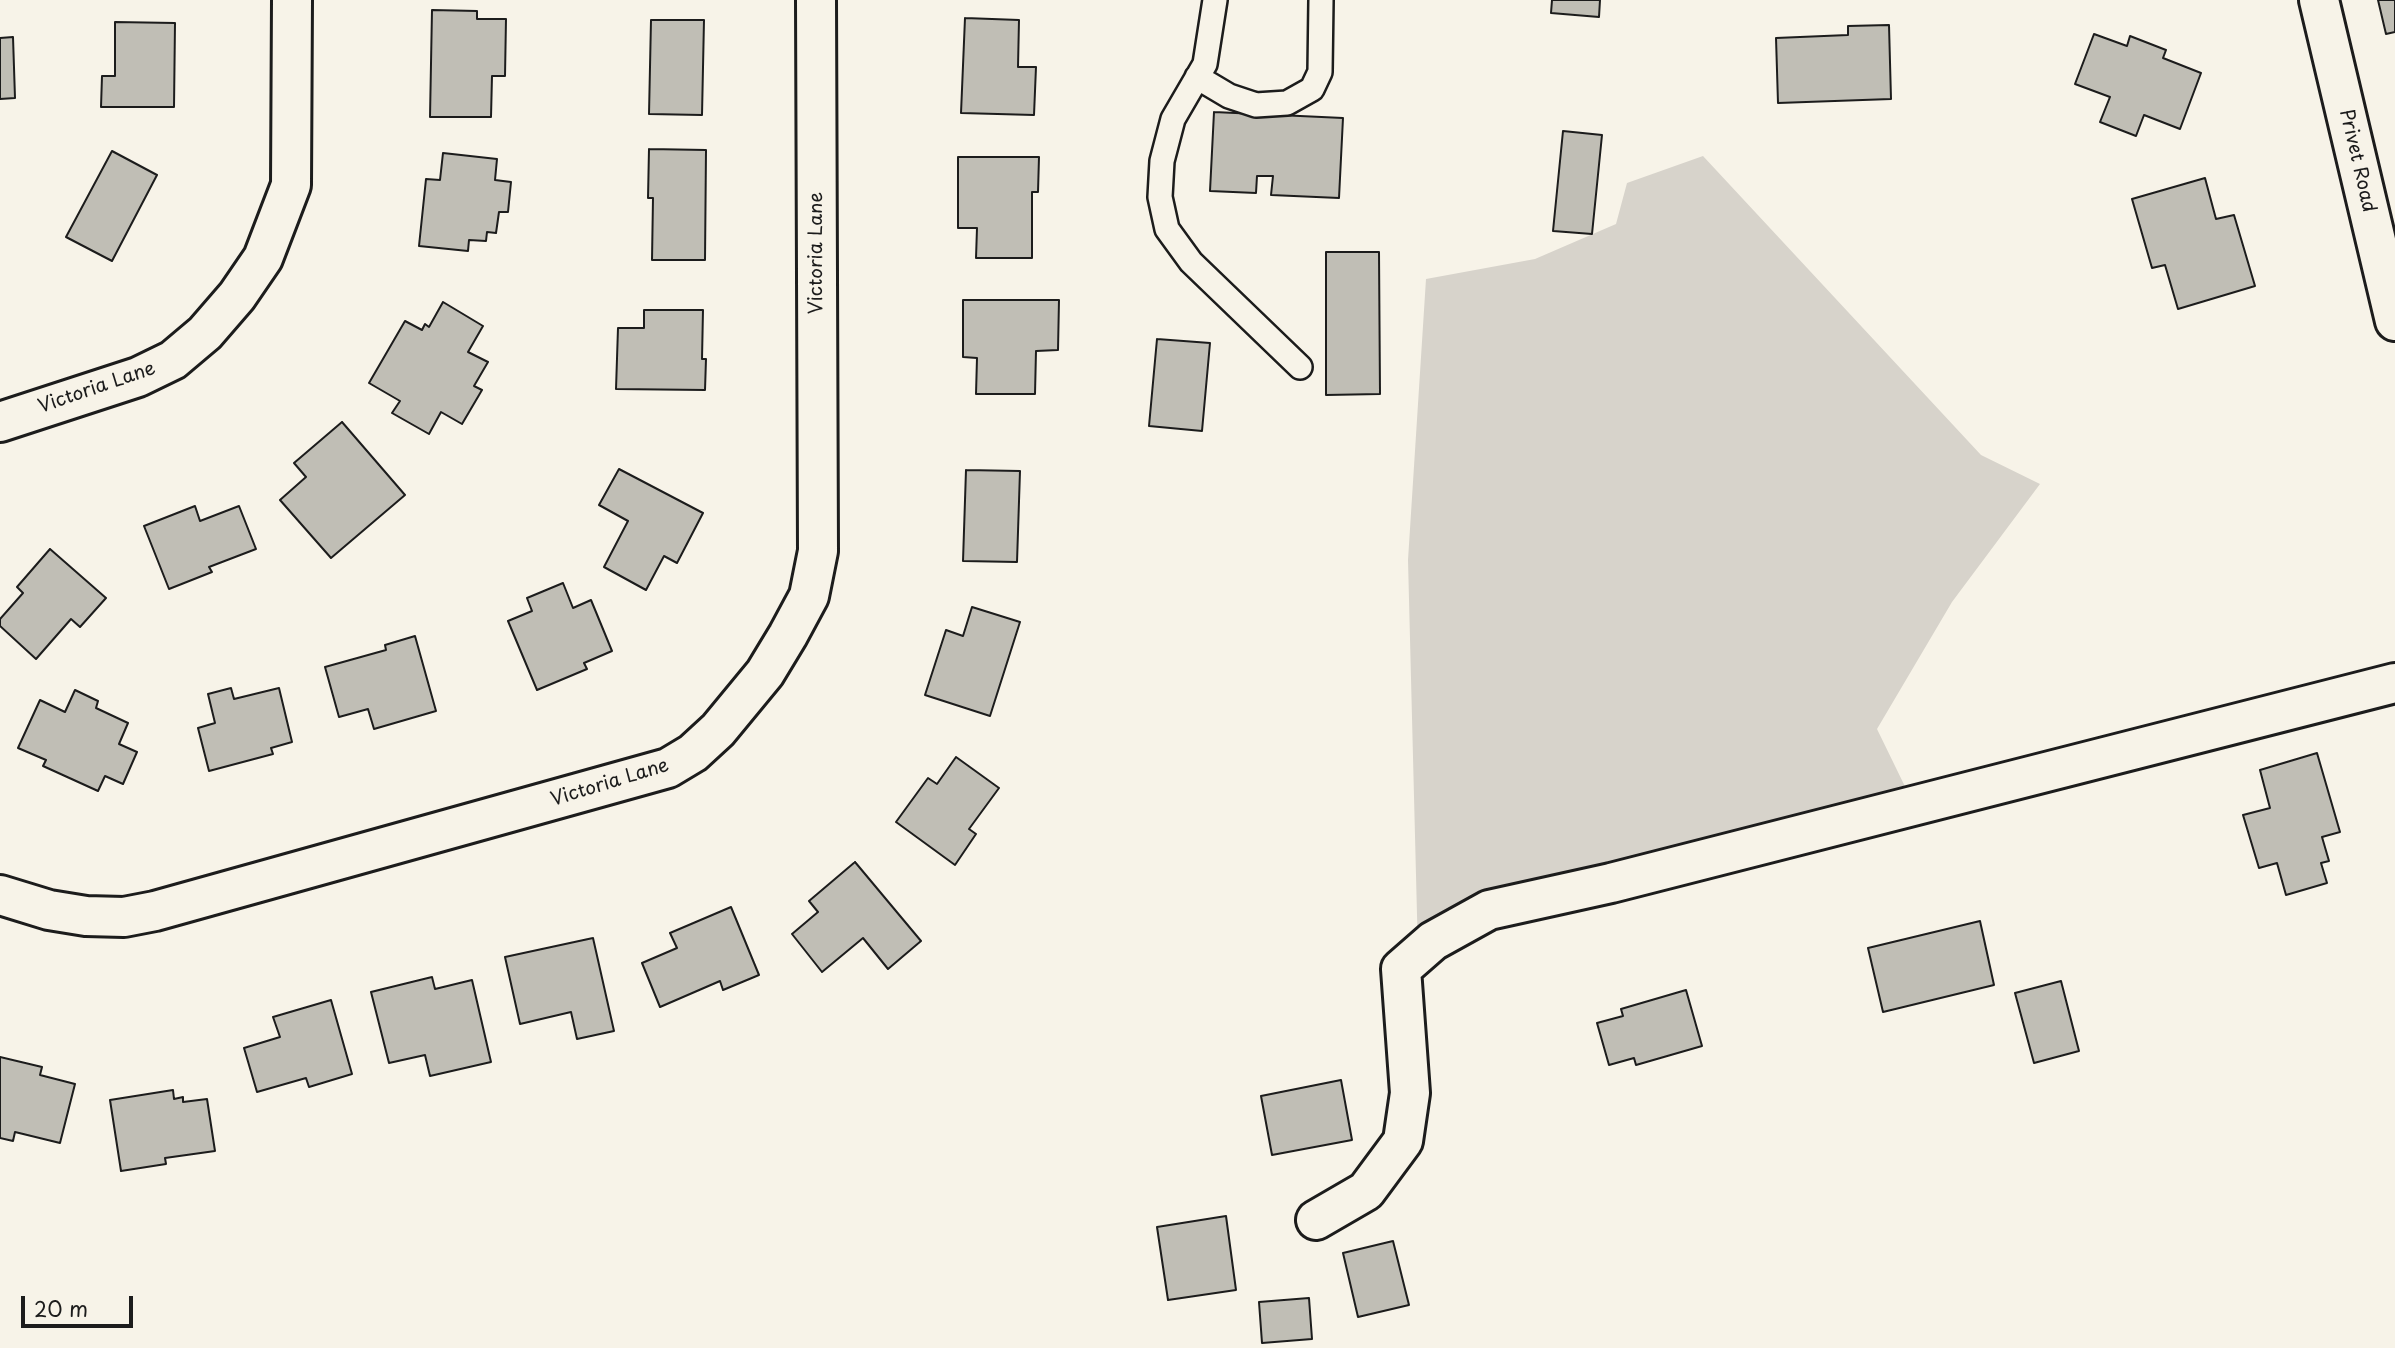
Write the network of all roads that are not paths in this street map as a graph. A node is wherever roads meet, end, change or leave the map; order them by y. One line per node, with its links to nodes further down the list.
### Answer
1 (292, 0): 9 (street, Victoria Lane)
2 (816, 0): 11 (street, Victoria Lane)
3 (1215, 0): 6 (lane)
4 (1321, 0): 6 (lane)
5 (2319, 0): 7 (street, Privet Road)
6 (1197, 77): 8 (lane)
7 (2395, 321)
8 (1300, 367)
9 (0, 422)
10 (2395, 683): 12 (street)
11 (0, 895)
12 (1316, 1220)

